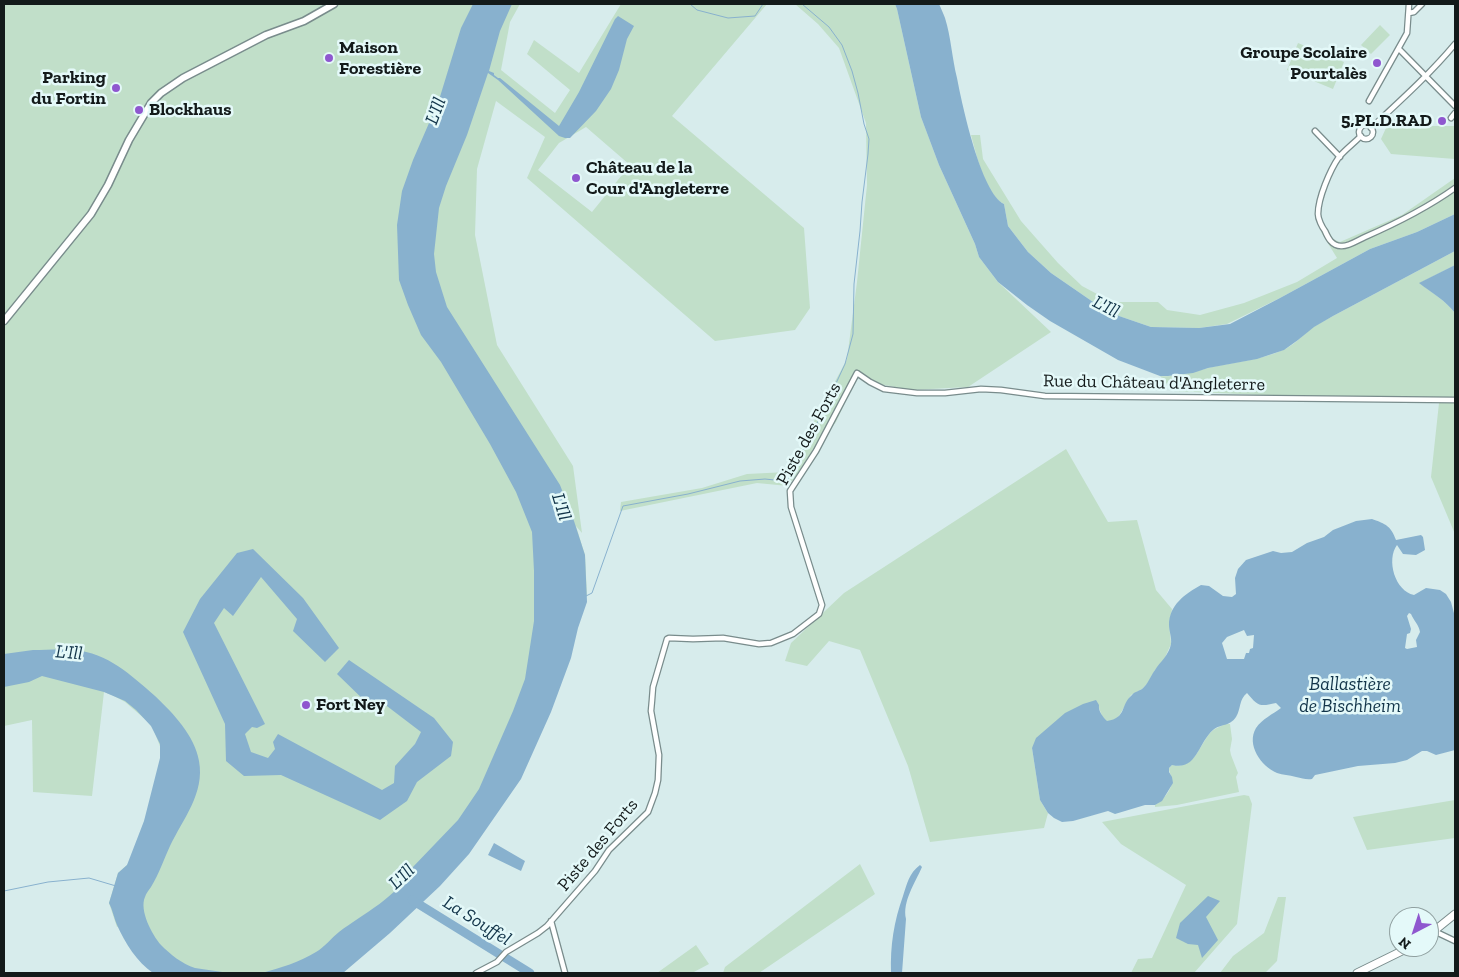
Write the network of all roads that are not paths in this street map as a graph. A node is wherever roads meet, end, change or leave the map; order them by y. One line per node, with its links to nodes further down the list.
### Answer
1 (334, 4): 17 (main road)
2 (1409, 4): 4 (street)
3 (1422, 4): 4 (street)
4 (1409, 13): 6 (street)
5 (1455, 44): 7 (street)
6 (1399, 49): 7 (street); 8 (street)
7 (1425, 76): 9 (street); 12 (street)
8 (1369, 101)
9 (1455, 106)
10 (1455, 113): 11 (street)
11 (1451, 118)
12 (1371, 128): 14 (street); 14 (street)
13 (1315, 131): 15 (street)
14 (1361, 136): 15 (street)
15 (1340, 157): 16 (street)
16 (1455, 188)
17 (4, 321)
18 (858, 373): 19 (street, Rue du Château d'Angleterre); 21 (street, Piste des Forts)
19 (1455, 400)
20 (1455, 914): 22 (main road)
21 (551, 921): 26 (street, Piste des Forts); 27 (street)
22 (1439, 927)
23 (1439, 935): 24 (street)
24 (1455, 941)
25 (1390, 957): 28 (main road)
26 (476, 973)
27 (564, 973)
28 (1357, 973)

